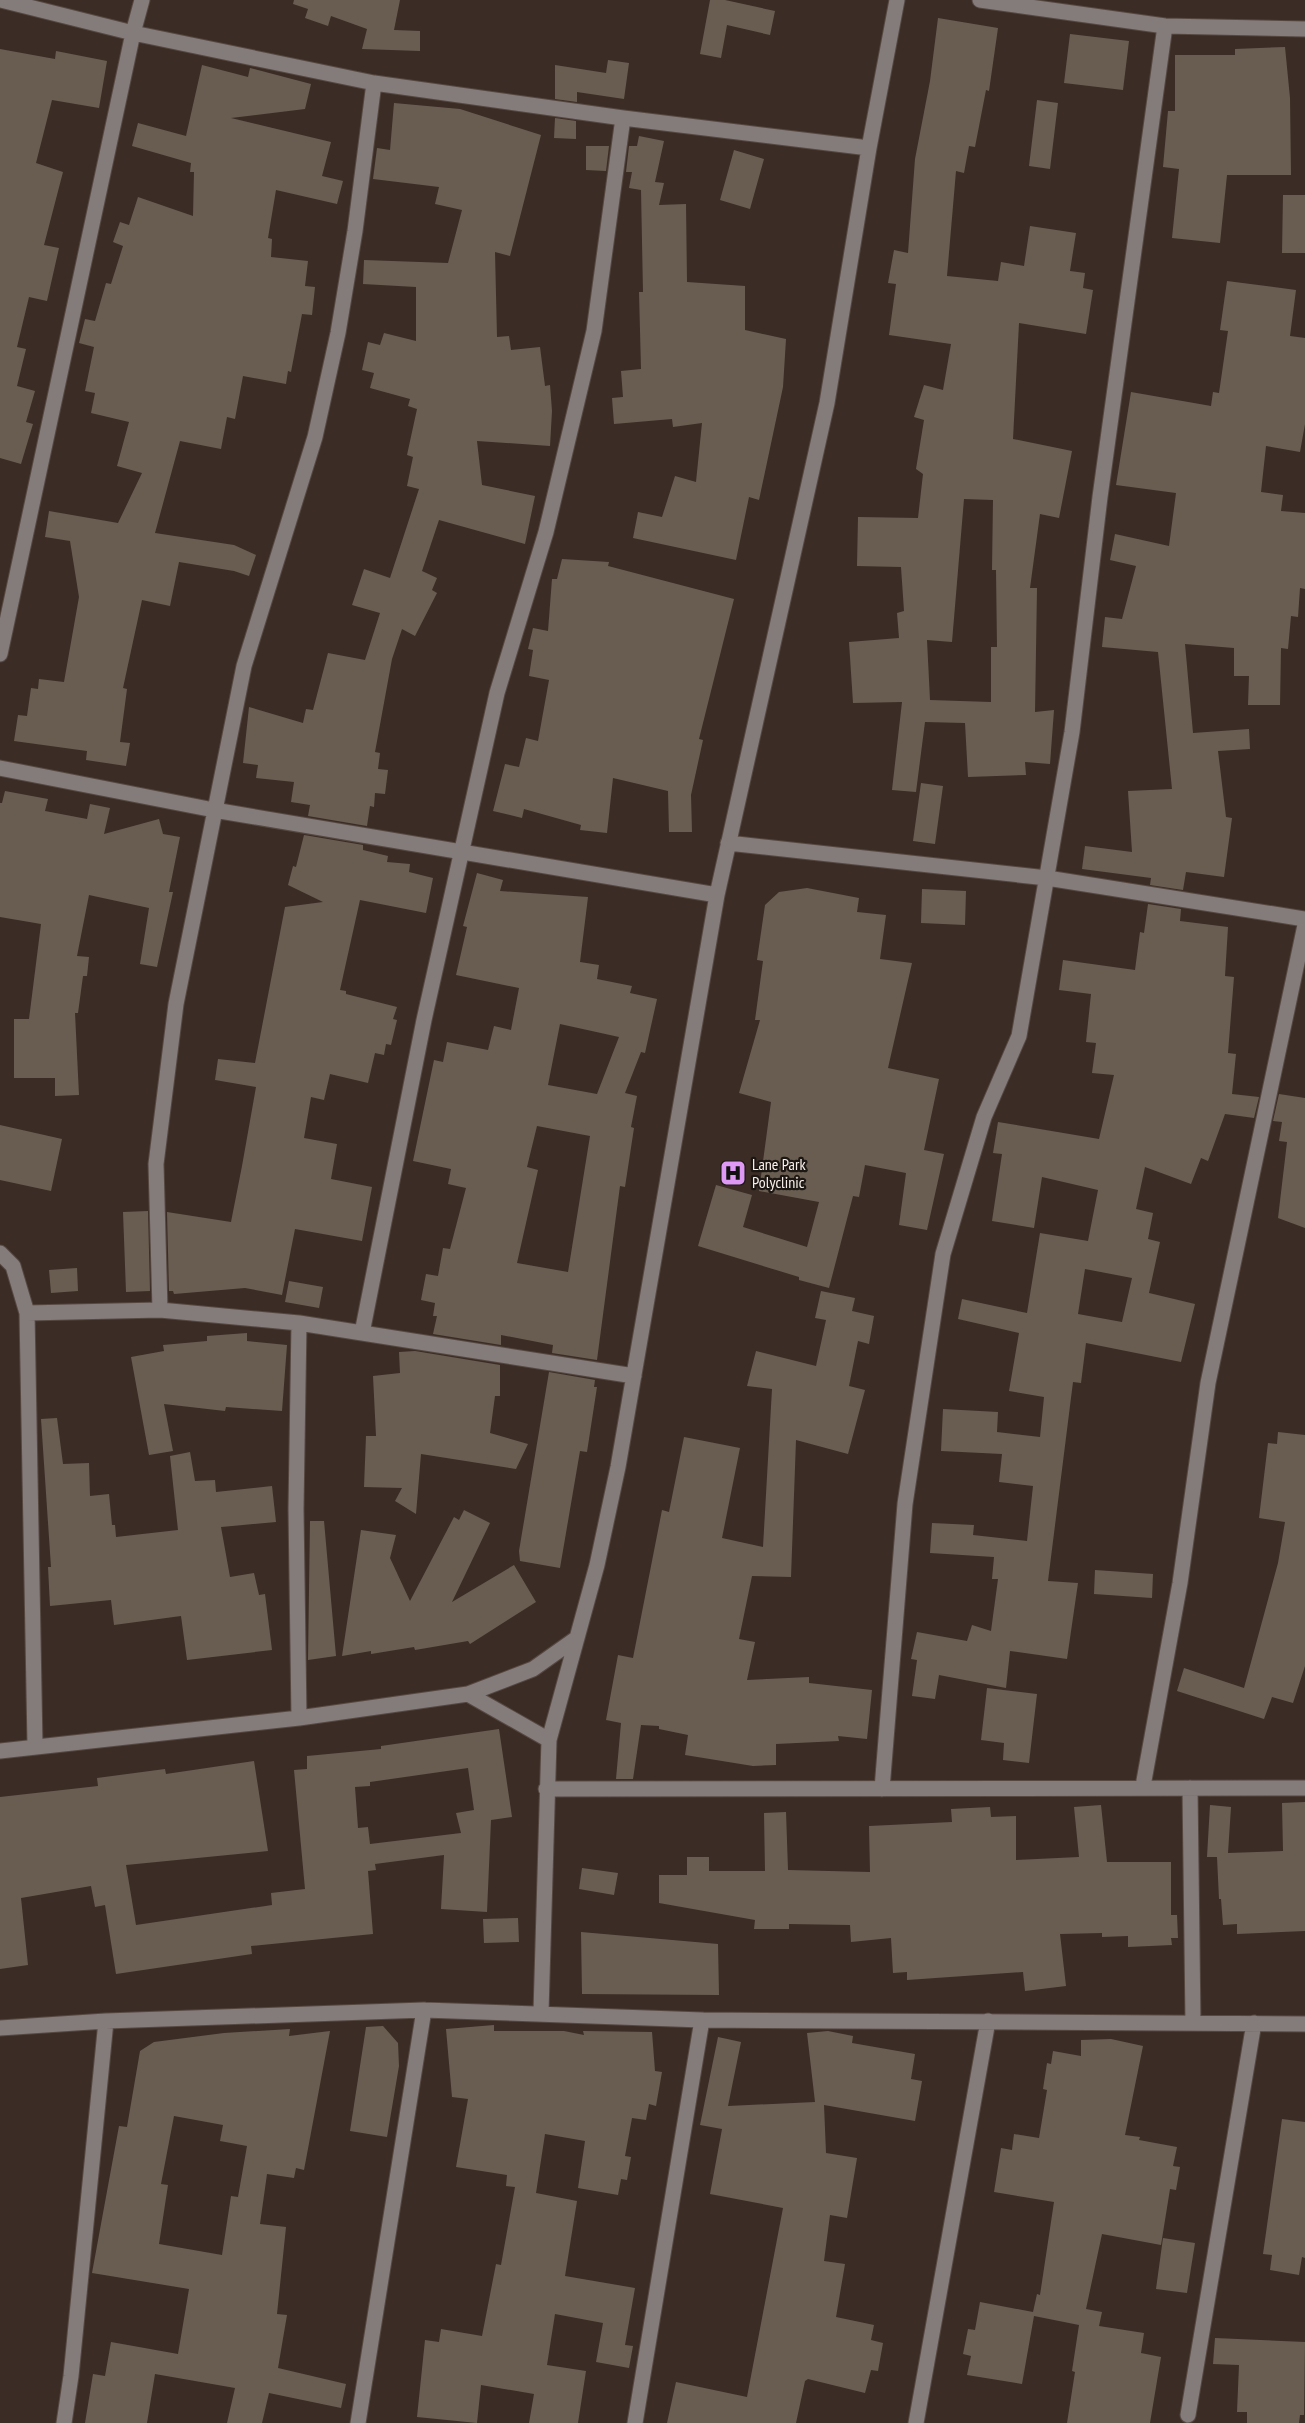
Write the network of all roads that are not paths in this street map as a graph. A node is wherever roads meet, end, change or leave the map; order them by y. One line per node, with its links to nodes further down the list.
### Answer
1 (1, 0): 7 (street)
2 (142, 0): 7 (street)
3 (897, 0): 10 (street)
4 (980, 0): 5 (street)
5 (1165, 26): 6 (street); 16 (street)
6 (1305, 29)
7 (132, 33): 8 (street); 11 (street)
8 (374, 83): 9 (street); 13 (street)
9 (623, 118): 10 (street); 15 (street)
10 (869, 148): 14 (street)
11 (0, 654)
12 (0, 768): 13 (street)
13 (214, 810): 15 (street); 21 (street)
14 (728, 843): 16 (street); 17 (street)
15 (460, 852): 17 (street); 24 (street)
16 (1047, 878): 18 (street); 35 (street)
17 (717, 895): 25 (street)
18 (1305, 919)
19 (1305, 925): 32 (street)
20 (0, 1253): 22 (street)
21 (160, 1310): 22 (street); 23 (street)
22 (27, 1313): 30 (street)
23 (299, 1323): 24 (street); 28 (street)
24 (362, 1333): 25 (street)
25 (634, 1376): 26 (street)
26 (574, 1640): 27 (street); 29 (street)
27 (468, 1694): 28 (street); 29 (street)
28 (299, 1718): 30 (street)
29 (549, 1740): 36 (street)
30 (35, 1745): 31 (street)
31 (0, 1751)
32 (1143, 1786): 33 (street); 35 (street)
33 (1190, 1788): 34 (street); 42 (street)
34 (1305, 1788)
35 (882, 1789): 36 (street)
36 (546, 1790): 38 (street)
37 (424, 2010): 38 (street); 40 (street); 48 (street)
38 (541, 2012): 39 (street)
39 (702, 2020): 41 (street); 49 (street)
40 (106, 2021): 45 (street); 47 (street)
41 (988, 2022): 42 (street); 50 (street)
42 (1193, 2023): 43 (street)
43 (1254, 2023): 44 (street); 46 (street)
44 (1305, 2024)
45 (0, 2028)
46 (1188, 2415)
47 (64, 2423)
48 (358, 2423)
49 (636, 2423)
50 (916, 2423)

